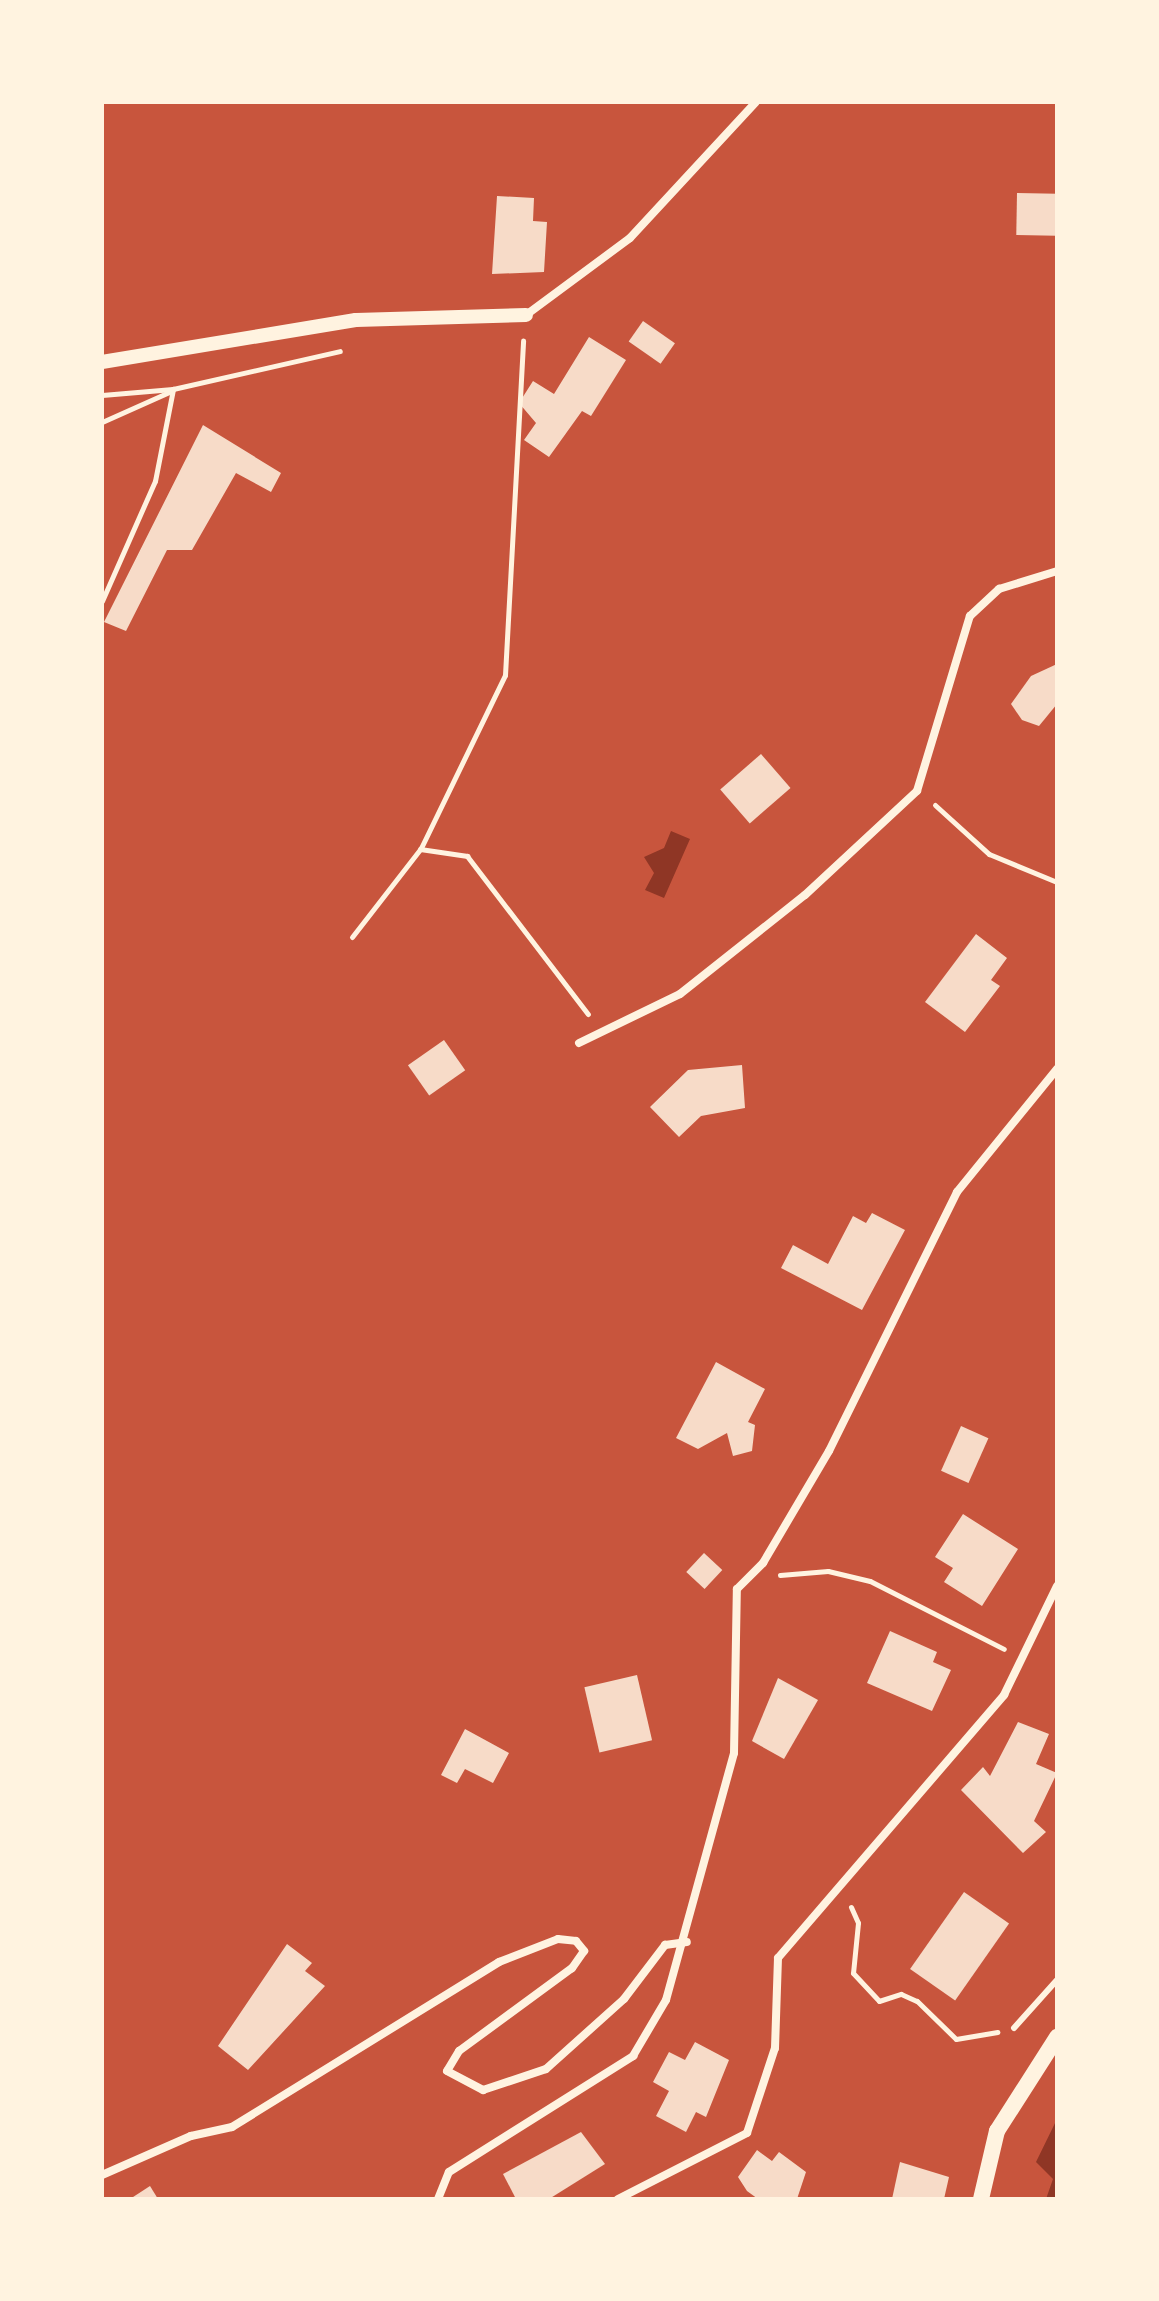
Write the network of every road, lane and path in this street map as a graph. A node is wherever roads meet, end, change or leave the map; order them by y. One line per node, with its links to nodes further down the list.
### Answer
1 (756, 102): 2 (street)
2 (526, 315): 4 (street); 11 (path)
3 (346, 350): 5 (path)
4 (102, 362)
5 (173, 389): 6 (path); 7 (path); 9 (path)
6 (102, 395)
7 (102, 422)
8 (1057, 571): 10 (street)
9 (102, 601)
10 (917, 791): 12 (path); 14 (street)
11 (420, 849): 13 (path); 14 (path)
12 (1057, 882)
13 (352, 937)
14 (600, 1031): 15 (street)
15 (579, 1043)
16 (1057, 1069): 17 (street)
17 (763, 1563): 19 (path); 21 (street)
18 (1057, 1586): 19 (street)
19 (1023, 1657): 20 (street)
20 (843, 1886): 23 (path); 27 (street)
21 (687, 1942): 25 (street); 26 (street)
22 (1057, 1980): 23 (lane)
23 (1014, 2028)
24 (1057, 2037): 28 (main road)
25 (102, 2175)
26 (438, 2199)
27 (618, 2199)
28 (981, 2199)

